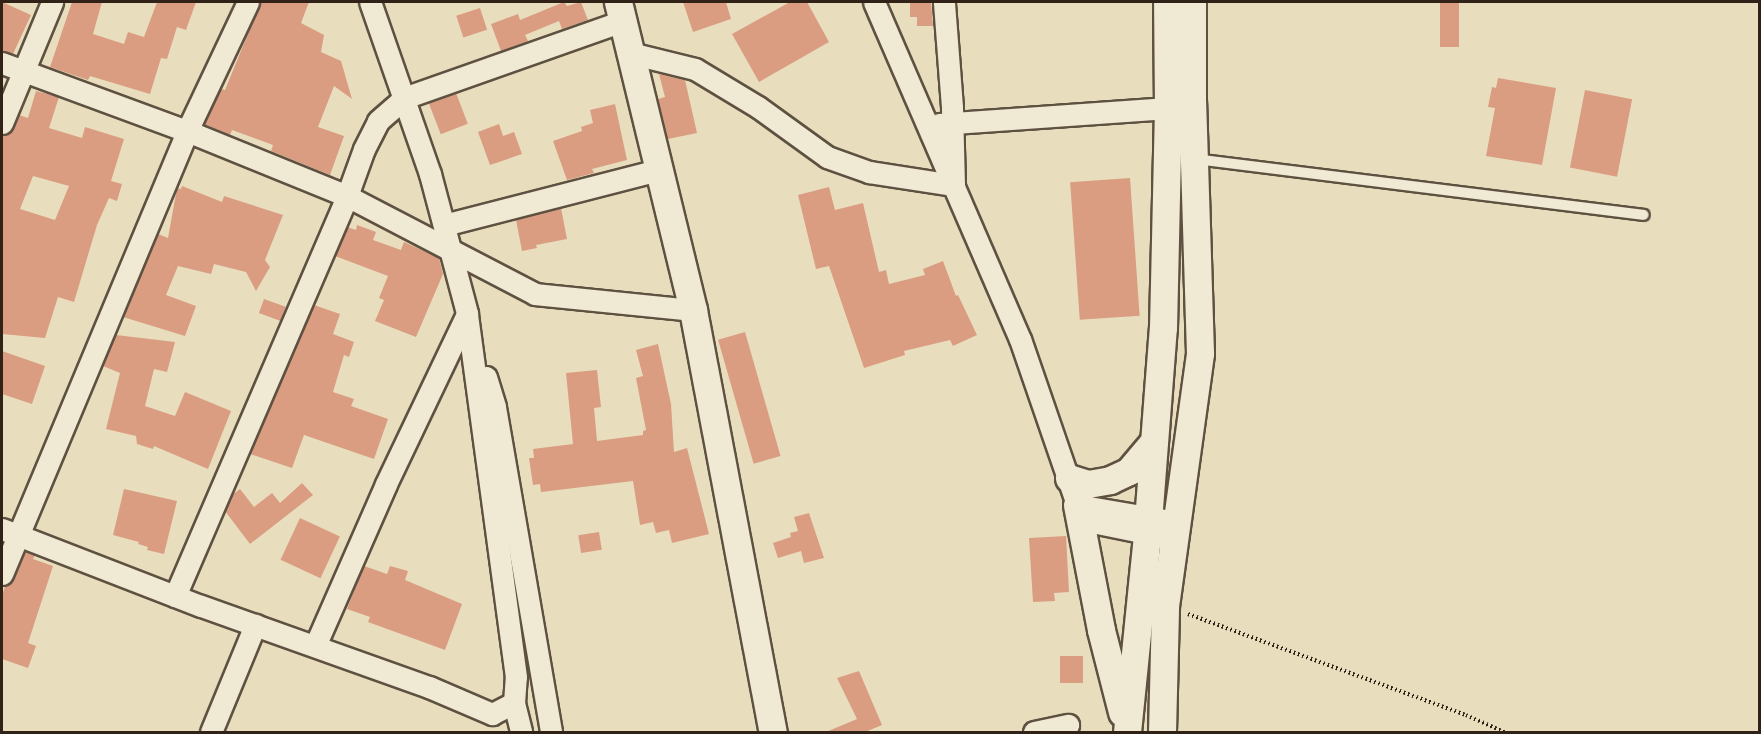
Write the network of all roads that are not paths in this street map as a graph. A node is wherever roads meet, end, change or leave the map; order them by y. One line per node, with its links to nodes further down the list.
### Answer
1 (52, 2): 11 (street)
2 (248, 2): 17 (street)
3 (370, 2): 12 (street)
4 (874, 2): 15 (street)
5 (944, 2): 16 (street)
6 (1167, 2): 13 (street)
7 (1192, 2): 18 (street)
8 (620, 11): 9 (street); 12 (street)
9 (630, 53): 19 (street); 20 (street)
10 (2, 63): 11 (street)
11 (24, 71): 14 (street); 17 (street)
12 (404, 98): 21 (street); 23 (street)
13 (1168, 108): 16 (street); 27 (street)
14 (2, 123)
15 (927, 123): 16 (street); 20 (street)
16 (952, 124): 20 (street)
17 (187, 131): 21 (street); 32 (street)
18 (1194, 159): 22 (lane); 31 (street)
19 (658, 170): 23 (street); 25 (street)
20 (954, 185): 28 (street)
21 (347, 196): 24 (street); 34 (street)
22 (1644, 215)
23 (444, 225): 24 (street)
24 (451, 250): 25 (street); 26 (street)
25 (693, 310): 43 (street)
26 (467, 313): 36 (street); 37 (street); 42 (street)
27 (1154, 441): 28 (street); 30 (street)
28 (1069, 478): 29 (street)
29 (1077, 505): 30 (street); 39 (street)
30 (1147, 526): 31 (street); 39 (street)
31 (1176, 530): 45 (street)
32 (10, 533): 33 (street); 34 (street)
33 (2, 574)
34 (175, 596): 35 (street)
35 (255, 625): 36 (street); 40 (street)
36 (315, 646): 37 (street)
37 (514, 703): 41 (street)
38 (1068, 725): 44 (street)
39 (1127, 731)
40 (211, 732)
41 (521, 732)
42 (551, 732)
43 (773, 732)
44 (1034, 732)
45 (1162, 732)

